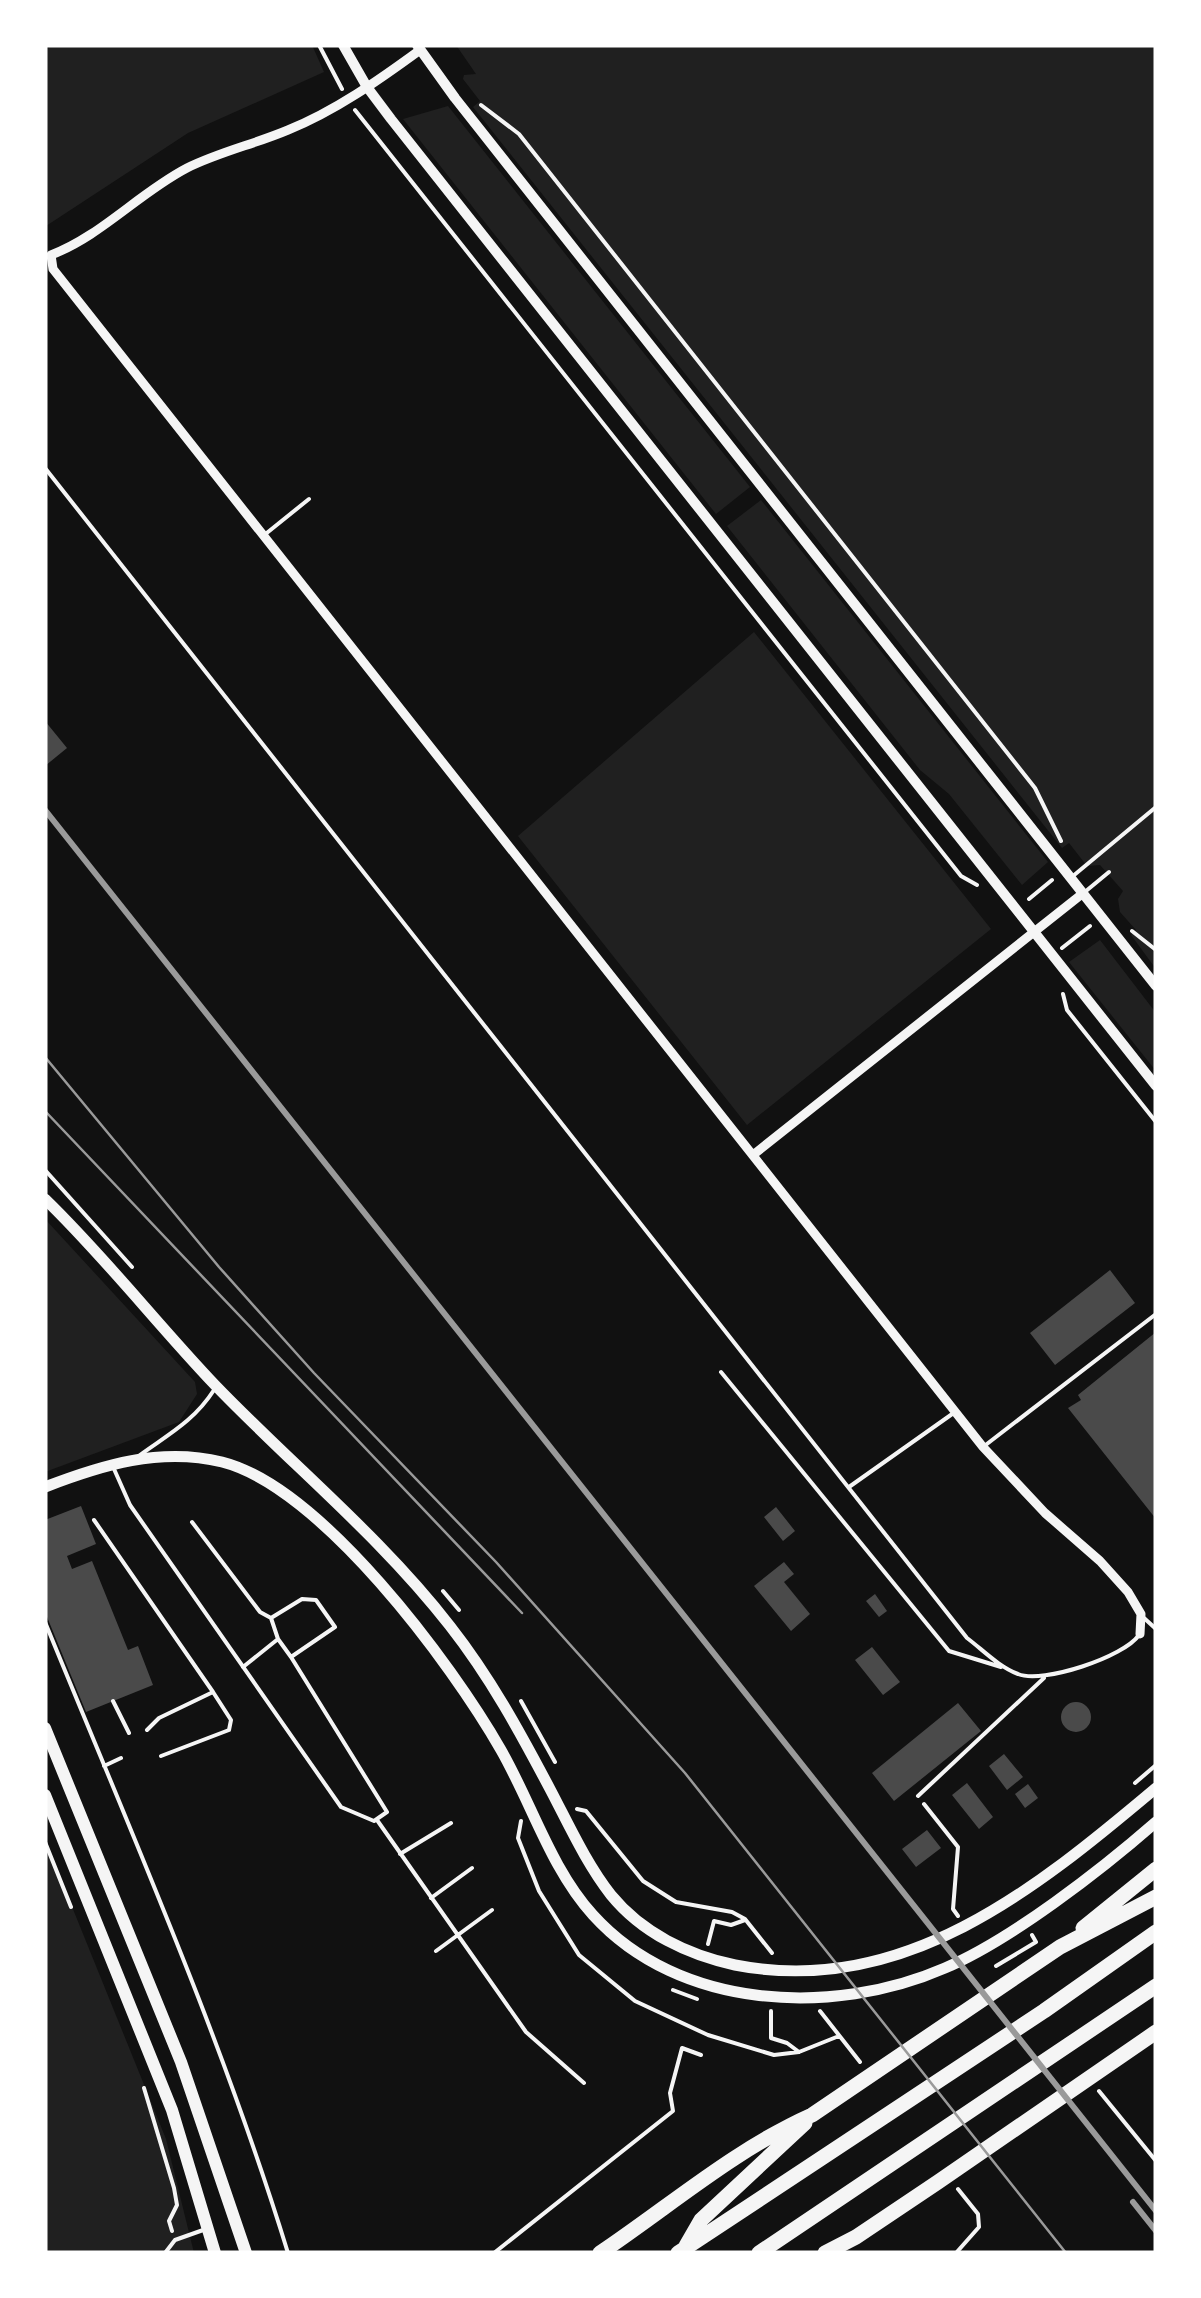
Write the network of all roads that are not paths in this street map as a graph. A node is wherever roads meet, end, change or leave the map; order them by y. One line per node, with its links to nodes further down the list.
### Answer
1 (343, 45): 3 (street)
2 (418, 48): 3 (street); 10 (street)
3 (367, 87): 4 (street); 12 (street)
4 (48, 254): 7 (street)
5 (45, 468): 25 (lane)
6 (309, 499): 7 (lane)
7 (263, 536): 15 (street)
8 (1156, 807): 10 (lane)
9 (1109, 872): 11 (lane)
10 (1067, 875): 11 (street)
11 (1082, 894): 12 (street); 13 (street)
12 (1035, 934): 14 (street); 15 (street)
13 (1156, 986)
14 (1156, 1086)
15 (754, 1155): 20 (street)
16 (45, 1199): 19 (main road)
17 (1156, 1314): 21 (lane)
18 (720, 1372): 35 (lane)
19 (216, 1386): 22 (lane); 41 (main road)
20 (955, 1412): 21 (street); 25 (lane)
21 (984, 1447): 28 (street)
22 (136, 1458): 23 (main road); 45 (main road)
23 (112, 1465): 24 (main road); 34 (lane)
24 (45, 1487)
25 (848, 1488): 35 (lane)
26 (94, 1520): 37 (lane)
27 (192, 1522): 29 (lane)
28 (1140, 1614): 30 (lane); 31 (street)
29 (271, 1618): 32 (lane); 33 (lane)
30 (1156, 1629)
31 (1140, 1634): 36 (lane)
32 (278, 1639): 33 (lane); 34 (lane)
33 (291, 1657): 44 (lane)
34 (243, 1667): 44 (lane)
35 (1007, 1669): 36 (lane)
36 (1047, 1675): 43 (lane)
37 (213, 1692): 39 (lane); 40 (lane)
38 (45, 1728): 66 (main road)
39 (146, 1730)
40 (160, 1756)
41 (1156, 1788)
42 (45, 1795): 61 (main road)
43 (918, 1796)
44 (376, 1820): 47 (lane)
45 (1156, 1822)
46 (450, 1823): 47 (lane)
47 (400, 1854): 51 (lane)
48 (472, 1868): 51 (lane)
49 (1156, 1868): 55 (highway)
50 (1156, 1897): 55 (highway)
51 (431, 1898): 54 (lane)
52 (492, 1910): 54 (lane)
53 (1156, 1932): 63 (highway)
54 (458, 1935): 56 (lane); 59 (lane)
55 (1060, 1947): 60 (highway)
56 (436, 1951)
57 (1156, 1986): 68 (highway)
58 (1154, 2035): 62 (highway)
59 (584, 2083)
60 (812, 2115): 63 (highway); 67 (highway)
61 (208, 2228): 64 (lane); 65 (main road)
62 (856, 2237): 69 (highway); 70 (highway)
63 (681, 2251)
64 (165, 2253)
65 (215, 2253)
66 (246, 2253)
67 (600, 2253)
68 (759, 2253)
69 (825, 2253)
70 (841, 2253)

